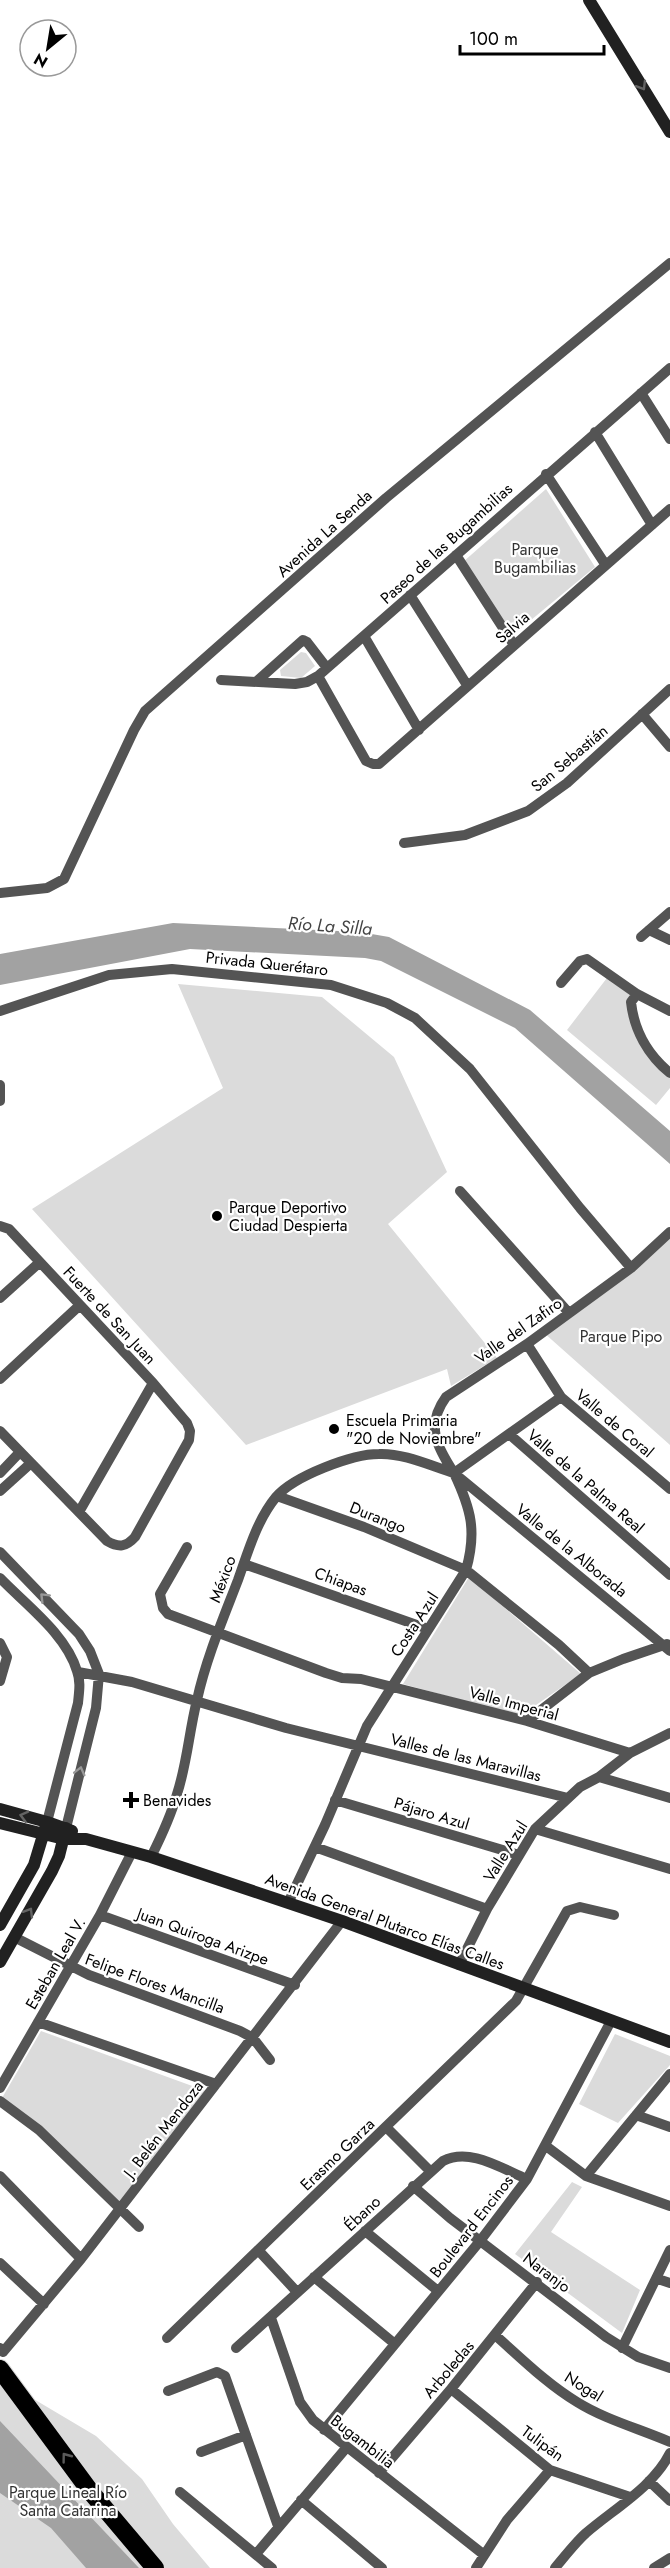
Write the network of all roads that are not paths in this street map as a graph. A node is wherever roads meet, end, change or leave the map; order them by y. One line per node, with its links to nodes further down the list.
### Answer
1 (589, 0): 2 (street, one-way to 2)
2 (670, 132)
3 (670, 263): 26 (street, Avenida La Senda)
4 (670, 368): 5 (street, Paseo de las Bugambilias)
5 (641, 393): 6 (street, Paseo de las Bugambilias); 7 (street)
6 (596, 432): 8 (street, Paseo de las Bugambilias); 10 (street)
7 (670, 439)
8 (546, 474): 11 (street, Paseo de las Bugambilias); 12 (street)
9 (670, 509): 10 (street, Salvia)
10 (652, 525): 12 (street, Salvia)
11 (456, 555): 13 (street, Paseo de las Bugambilias); 15 (street)
12 (605, 564): 15 (street, Salvia)
13 (410, 595): 14 (street, Paseo de las Bugambilias); 20 (street)
14 (364, 636): 16 (street, Paseo de las Bugambilias); 23 (street)
15 (514, 645): 20 (street, Salvia)
16 (327, 668): 17 (street, Paseo de las Bugambilias); 19 (street)
17 (318, 676): 19 (street, Paseo de las Bugambilias); 23 (street, Salvia)
18 (221, 680): 19 (street, Paseo de las Bugambilias)
19 (256, 682)
20 (466, 685): 23 (street, Salvia)
21 (670, 688): 22 (street, San Sebastián)
22 (642, 714): 24 (street); 25 (street, San Sebastián)
23 (419, 729)
24 (670, 747)
25 (404, 843)
26 (0, 893)
27 (670, 912): 28 (street)
28 (670, 940)
29 (561, 982): 30 (street)
30 (638, 994): 32 (street); 33 (street)
31 (0, 1011): 40 (street, Privada Querétaro)
32 (670, 1011)
33 (670, 1074)
34 (0, 1085): 35 (street)
35 (0, 1101)
36 (460, 1191): 43 (street)
37 (0, 1226): 39 (street, Fuerte de San Juan)
38 (670, 1232): 40 (street, Valle del Zafiro)
39 (40, 1262): 41 (street); 42 (street, Fuerte de San Juan)
40 (631, 1268): 43 (street, Valle del Zafiro)
41 (0, 1298)
42 (80, 1305): 45 (street); 46 (street, Fuerte de San Juan)
43 (569, 1312): 44 (street, Valle del Zafiro)
44 (527, 1344): 47 (street, Valle de Coral); 50 (street, Valle del Zafiro)
45 (0, 1379)
46 (153, 1383): 59 (street); 59 (street, Fuerte de San Juan)
47 (561, 1397): 49 (street); 56 (street, Valle de Coral)
48 (0, 1431): 51 (street)
49 (509, 1434): 55 (street); 64 (street, Valle de la Palma Real)
50 (438, 1448): 53 (street); 55 (street, Valle del Zafiro)
51 (20, 1452): 52 (street); 54 (street)
52 (31, 1463): 57 (street); 59 (street)
53 (422, 1463): 55 (street, México); 58 (street, México)
54 (0, 1473)
55 (454, 1473): 63 (street, Costa Azul); 69 (street, Valle de la Alborada)
56 (670, 1489)
57 (0, 1491)
58 (277, 1496): 62 (street, México); 63 (street, Durango)
59 (79, 1512)
60 (187, 1547): 67 (street, Valle Imperial)
61 (0, 1552): 73 (street, one-way to 61)
62 (244, 1564): 66 (street, Chiapas); 67 (street, México)
63 (466, 1570): 66 (street, Costa Azul); 72 (street, Durango)
64 (670, 1575)
65 (0, 1578): 70 (street)
66 (428, 1629): 74 (street, Costa Azul)
67 (218, 1633): 74 (street, Valle Imperial); 75 (street, México)
68 (0, 1643): 71 (street)
69 (668, 1646): 72 (street)
70 (78, 1672): 73 (street, Valles de las Maravillas); 85 (street)
71 (3, 1673)
72 (589, 1673): 76 (street)
73 (99, 1674): 75 (street, Valles de las Maravillas); 88 (street, one-way to 73)
74 (390, 1687): 76 (street, Valle Imperial); 78 (street, Costa Azul)
75 (197, 1699): 78 (street, Valles de las Maravillas); 93 (street, México)
76 (527, 1721): 79 (street, Valle Imperial)
77 (670, 1733): 79 (street, Valle Azul)
78 (357, 1746): 81 (street, Valles de las Maravillas); 83 (street, Costa Azul)
79 (630, 1753): 80 (street, Valle Azul)
80 (599, 1777): 81 (street, Valle Azul); 82 (street)
81 (568, 1798): 87 (street, Valle Azul)
82 (670, 1798)
83 (335, 1800): 90 (street, Costa Azul); 92 (street, Pájaro Azul)
84 (0, 1809): 85 (street, Avenida General Plutarco Elías Calles, one-way to 84)
85 (47, 1822): 88 (street, Avenida General Plutarco Elías Calles); 89 (street)
86 (0, 1823): 89 (street, Avenida General Plutarco Elías Calles)
87 (535, 1829): 92 (street, Valle Azul); 94 (street)
88 (65, 1834): 89 (street, Avenida General Plutarco Elías Calles); 91 (street, Avenida General Plutarco Elías Calles); 101 (street, one-way to 88)
89 (44, 1835): 100 (street)
90 (315, 1847): 95 (street, Costa Azul); 96 (street)
91 (132, 1852): 93 (street, Avenida General Plutarco Elías Calles); 97 (street, Esteban Leal V.)
92 (519, 1855): 96 (street, Valle Azul)
93 (151, 1857): 95 (street, Avenida General Plutarco Elías Calles)
94 (670, 1869)
95 (288, 1903): 99 (street, Avenida General Plutarco Elías Calles)
96 (487, 1909): 103 (street, Valle Azul)
97 (100, 1915): 104 (street, Esteban Leal V.); 105 (street, Juan Quiroga Arizpe)
98 (614, 1915): 106 (street, Erasmo Garza)
99 (342, 1921): 103 (street, Avenida General Plutarco Elías Calles); 105 (street, J. Belén Mendoza)
100 (0, 1925)
101 (14, 1937): 102 (street); 104 (street, Felipe Flores Mancilla)
102 (0, 1962)
103 (459, 1965): 106 (street, Avenida General Plutarco Elías Calles)
104 (70, 1967): 108 (street, Esteban Leal V.); 109 (street, Felipe Flores Mancilla)
105 (295, 1985): 109 (street, J. Belén Mendoza)
106 (525, 1989): 107 (street, Avenida General Plutarco Elías Calles); 117 (street, Erasmo Garza)
107 (611, 2021): 110 (street, Avenida General Plutarco Elías Calles); 119 (street, Boulevard Encinos)
108 (38, 2022): 113 (street); 114 (street, Esteban Leal V.)
109 (254, 2038): 111 (street); 113 (street, J. Belén Mendoza)
110 (670, 2042)
111 (270, 2060)
112 (670, 2074): 116 (street)
113 (216, 2084): 126 (street, J. Belén Mendoza)
114 (0, 2088)
115 (0, 2101): 126 (street)
116 (636, 2115): 118 (street); 122 (street)
117 (386, 2127): 120 (street); 131 (street, Erasmo Garza)
118 (670, 2127)
119 (546, 2146): 122 (street); 123 (street, Boulevard Encinos)
120 (430, 2171): 123 (street, Ébano); 124 (street, Ébano)
121 (0, 2176): 132 (street)
122 (586, 2176): 125 (street)
123 (527, 2179): 129 (street, Boulevard Encinos)
124 (413, 2186): 128 (street, Ébano); 129 (street, Naranjo)
125 (670, 2206)
126 (119, 2209): 127 (street); 132 (street, J. Belén Mendoza)
127 (139, 2228)
128 (365, 2231): 134 (street, Ébano); 138 (street)
129 (480, 2241): 136 (street, Naranjo); 138 (street, Boulevard Encinos)
130 (670, 2250): 135 (street)
131 (259, 2251): 139 (street); 143 (street, Erasmo Garza)
132 (81, 2259): 140 (street, J. Belén Mendoza)
133 (0, 2263): 140 (street)
134 (314, 2277): 139 (street, Ébano); 144 (street)
135 (658, 2278): 137 (street); 146 (street)
136 (537, 2282): 142 (street, Arboledas); 146 (street, Naranjo)
137 (670, 2283)
138 (438, 2291): 144 (street, Boulevard Encinos)
139 (297, 2292): 141 (street, Ébano)
140 (44, 2304): 147 (street, J. Belén Mendoza)
141 (271, 2318): 145 (street, Ébano); 151 (street, Bugambilia)
142 (495, 2335): 149 (street, Arboledas); 153 (street, Nogal)
143 (167, 2338)
144 (395, 2344): 151 (street, Boulevard Encinos)
145 (236, 2348)
146 (622, 2348): 148 (street, Naranjo)
147 (1, 2356): 168 (highway, one-way to 147)
148 (670, 2368)
149 (451, 2389): 157 (street, Tulipán); 158 (street, Arboledas)
150 (168, 2391): 152 (street)
151 (324, 2430): 154 (street, Bugambilia)
152 (246, 2434): 155 (street); 164 (street)
153 (670, 2442)
154 (347, 2447): 158 (street, Bugambilia); 162 (street)
155 (201, 2452)
156 (670, 2453): 159 (street)
157 (550, 2470): 161 (street, Tulipán); 166 (street)
158 (379, 2473): 166 (street, Bugambilia)
159 (649, 2481): 161 (street); 163 (street)
160 (180, 2492): 165 (street)
161 (630, 2497): 172 (street)
162 (301, 2500): 164 (street); 170 (street)
163 (670, 2501)
164 (278, 2526): 165 (street)
165 (256, 2554): 169 (street)
166 (483, 2554): 171 (street)
167 (670, 2558): 173 (street)
168 (155, 2568)
169 (273, 2568)
170 (382, 2568)
171 (476, 2568)
172 (555, 2568)
173 (654, 2568)

